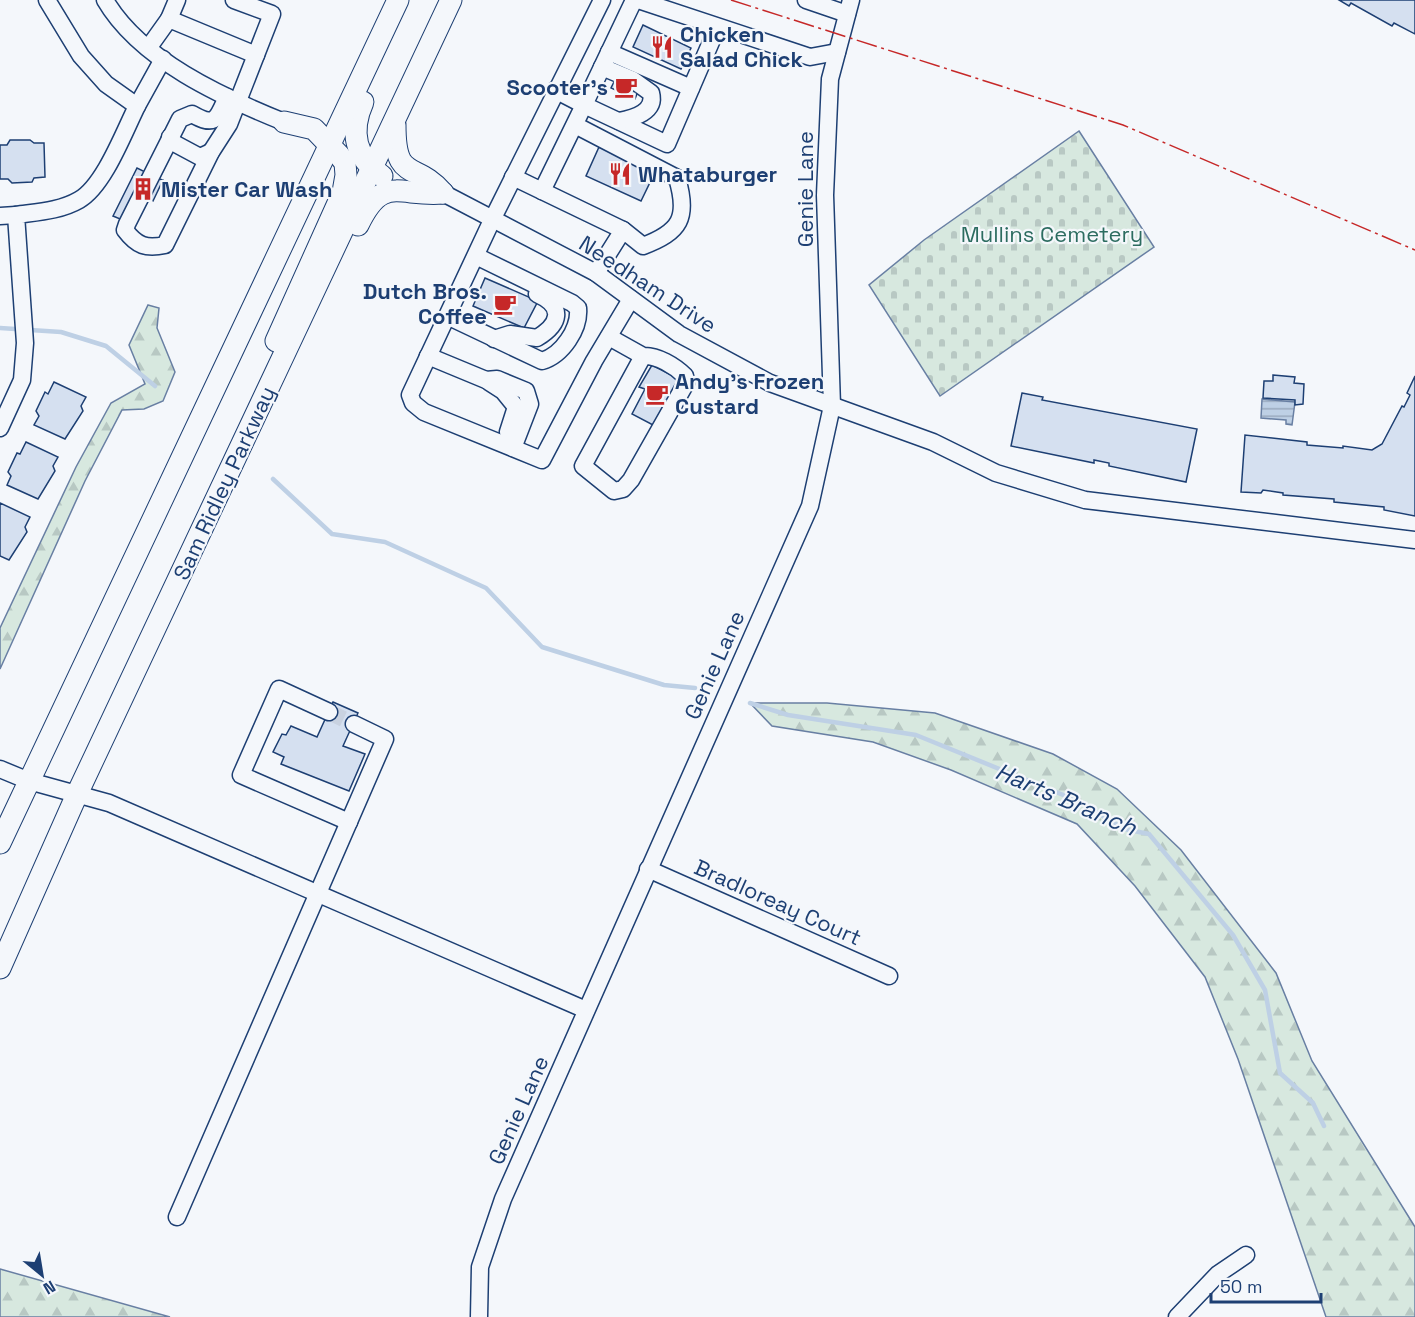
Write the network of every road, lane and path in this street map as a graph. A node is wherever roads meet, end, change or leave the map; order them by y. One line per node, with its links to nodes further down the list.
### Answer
1 (47, 0): 24 (street)
2 (177, 0): 13 (street)
3 (234, 0): 11 (street)
4 (398, 0): 30 (main road)
5 (409, 0): 32 (main road)
6 (451, 0): 25 (main road, Sam Ridley Parkway)
7 (602, 0): 21 (street)
8 (636, 0): 14 (street); 18 (street)
9 (808, 0): 12 (street)
10 (110, 2): 15 (street)
11 (275, 7): 17 (street)
12 (849, 7): 16 (street, Genie Lane)
13 (169, 19): 15 (street); 17 (street)
14 (717, 28): 16 (street); 20 (street)
15 (149, 47): 19 (street)
16 (837, 52): 51 (street, Genie Lane)
17 (256, 55): 22 (street)
18 (605, 59): 20 (street); 23 (street); 26 (street)
19 (163, 60): 22 (street); 24 (street)
20 (692, 88): 26 (street)
21 (555, 90): 23 (street); 33 (street)
22 (232, 100): 27 (street); 29 (street); 31 (street)
23 (584, 105): 26 (street); 28 (street)
24 (137, 106): 38 (street)
25 (395, 119): 32 (main road, Sam Ridley Parkway); 37 (main road)
26 (619, 121)
27 (284, 122): 30 (main road); 34 (main road)
28 (575, 125): 35 (street); 40 (street)
29 (170, 137): 31 (street); 31 (street)
30 (331, 146): 34 (main road); 50 (main road)
31 (211, 152)
32 (372, 168): 36 (main road); 50 (main road, Sam Ridley Parkway)
33 (513, 177): 35 (street); 39 (street)
34 (315, 180): 58 (main road)
35 (542, 191): 40 (street)
36 (414, 192): 37 (main road); 50 (main road)
37 (443, 193): 39 (street, Needham Drive)
38 (8, 215): 52 (street)
39 (493, 218): 41 (street); 43 (street, Needham Drive)
40 (623, 230): 43 (street)
41 (476, 256): 42 (street); 45 (street)
42 (496, 266): 47 (street); 47 (street)
43 (596, 273): 44 (street, Needham Drive)
44 (631, 299): 46 (street); 51 (street, Needham Drive)
45 (447, 316): 47 (street); 48 (street)
46 (609, 337): 49 (street); 53 (street)
47 (494, 339)
48 (428, 356): 53 (street); 53 (street)
49 (643, 356): 49 (street)
50 (266, 393): 59 (main road, Sam Ridley Parkway)
51 (832, 406): 54 (street, Needham Drive); 62 (street, Genie Lane)
52 (3, 420)
53 (508, 446)
54 (1415, 540)
55 (329, 712): 60 (street)
56 (354, 724): 60 (street)
57 (0, 769): 58 (street)
58 (29, 781): 59 (street); 61 (main road)
59 (78, 792): 63 (street); 64 (main road, Sam Ridley Parkway)
60 (349, 822): 63 (street)
61 (0, 843)
62 (648, 868): 65 (street, Bradloreay Court); 66 (street, Genie Lane)
63 (318, 894): 66 (street); 67 (street)
64 (0, 968)
65 (890, 976)
66 (586, 1010): 69 (street, Genie Lane)
67 (177, 1218)
68 (1246, 1255): 70 (street)
69 (478, 1317)
70 (1177, 1317)

